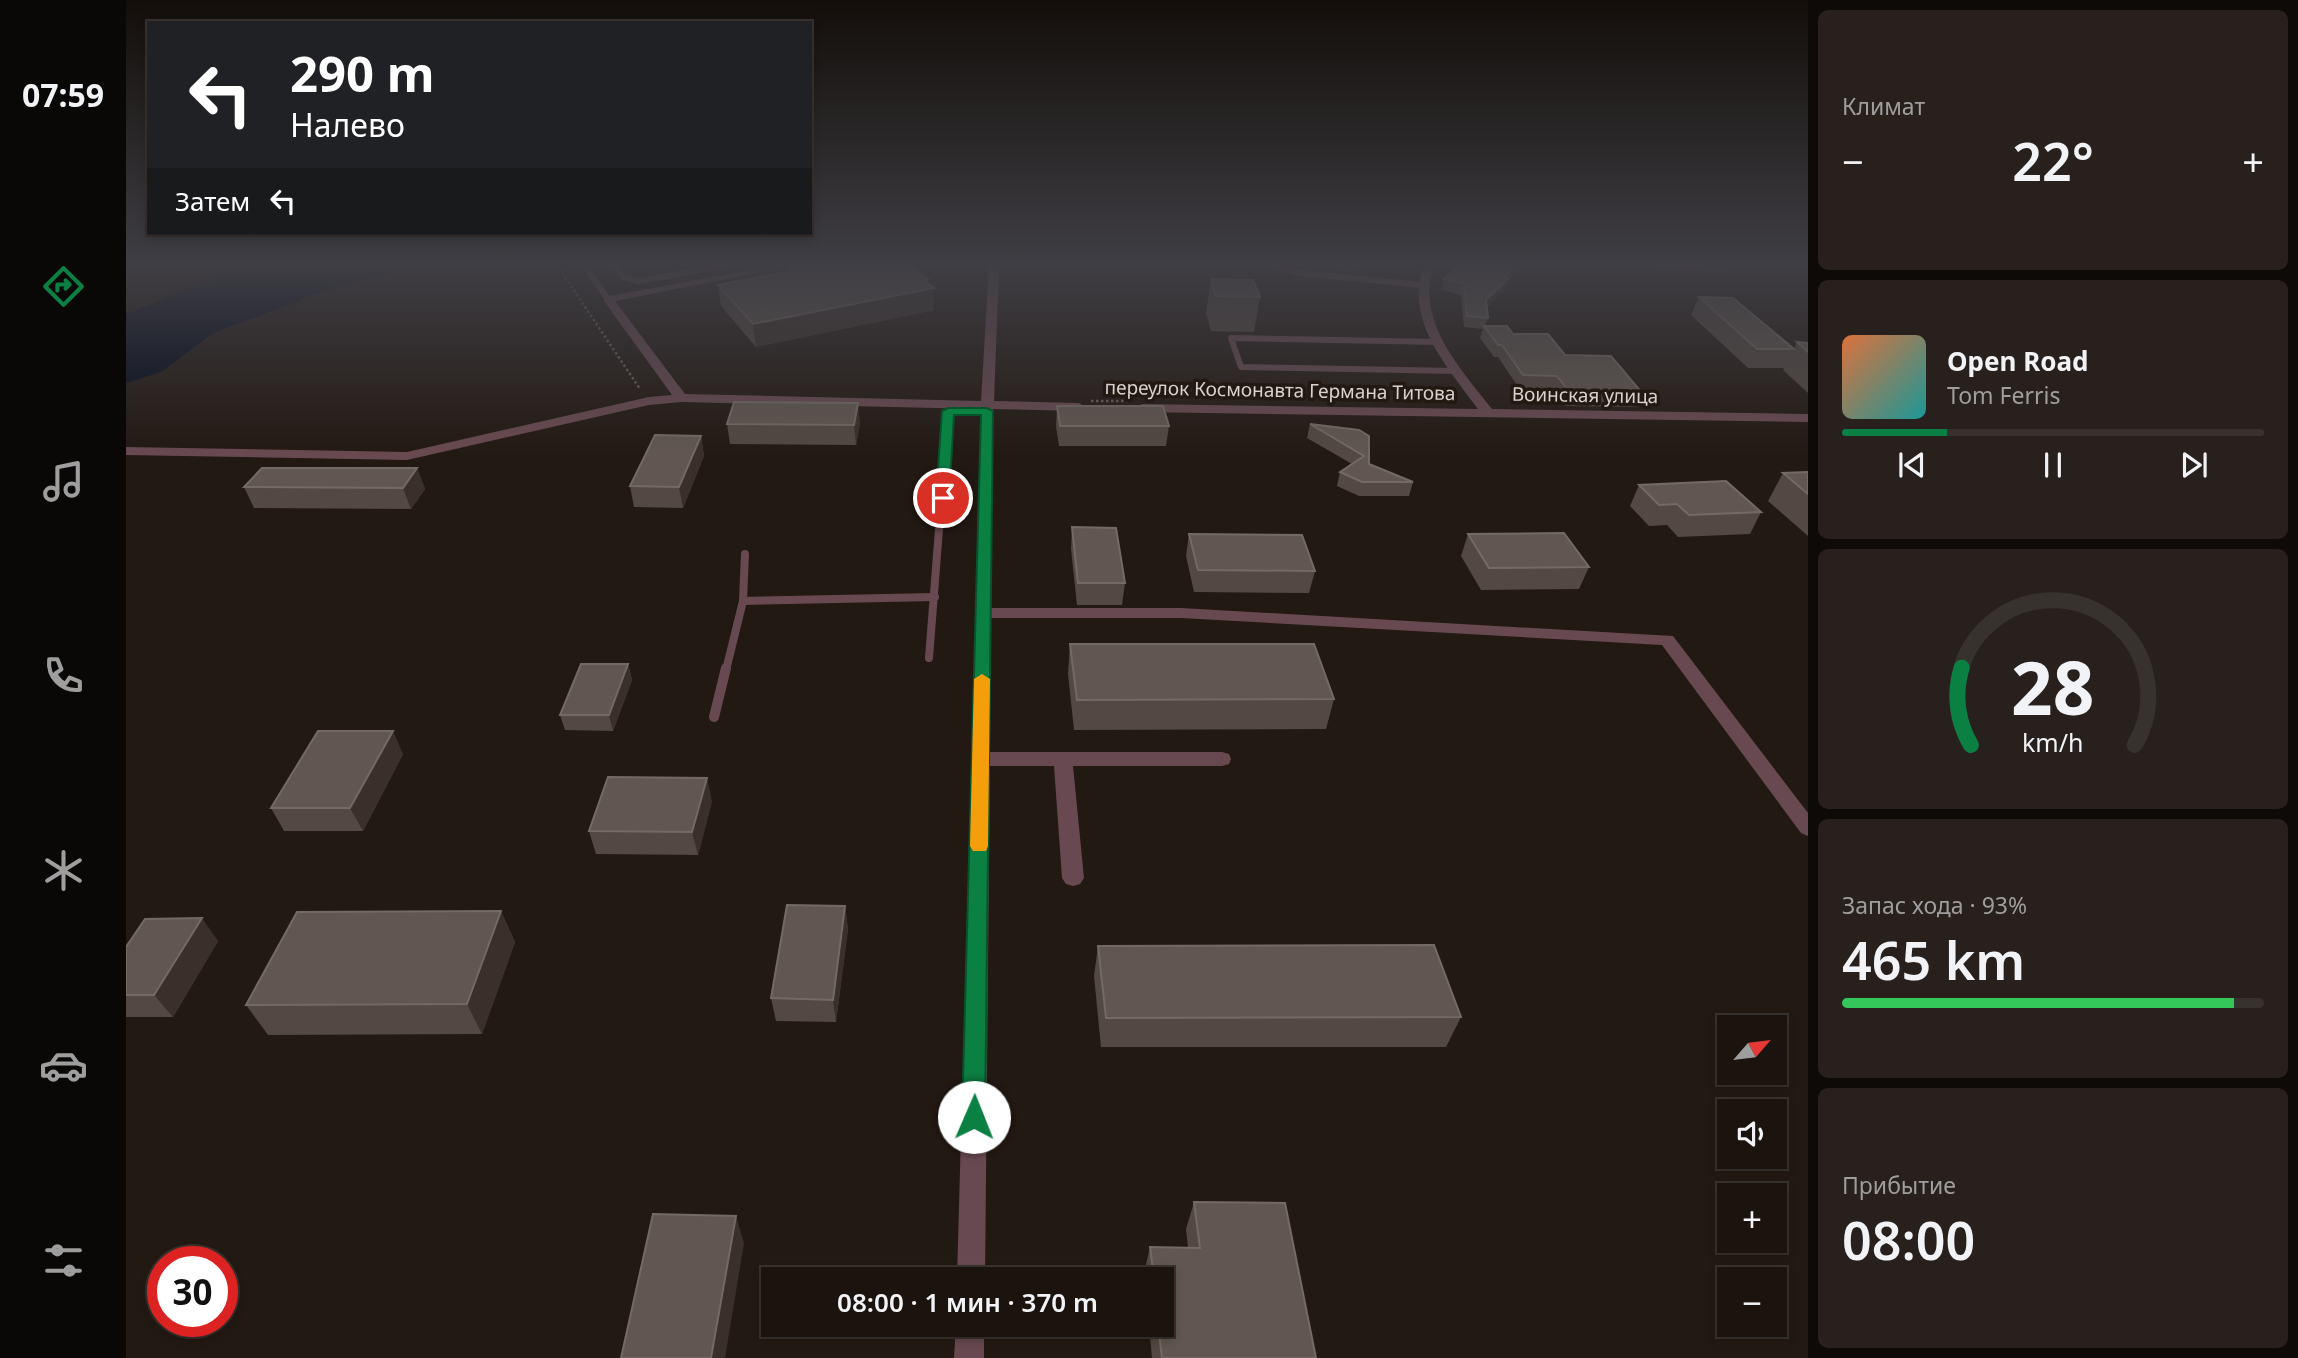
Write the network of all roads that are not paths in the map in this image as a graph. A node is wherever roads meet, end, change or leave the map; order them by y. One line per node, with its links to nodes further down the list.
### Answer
1 (630, 328): 6 (street)
2 (991, 328): 9 (street)
3 (1433, 328): 4 (street, Воинская улица)
4 (1439, 342): 5 (street, Воинская улица); 5 (lane)
5 (1457, 371): 10 (street, Воинская улица)
6 (681, 398): 9 (street, переулок Космонавта Германа Титова); 12 (street, переулок Космонавта Германа Титова)
7 (1088, 404): 9 (street, переулок Космонавта Германа Титова)
8 (1122, 407): 10 (street, переулок Космонавта Германа Титова)
9 (988, 408): 14 (lane); 16 (street)
10 (1488, 413): 11 (street, Воинская улица)
11 (1808, 418)
12 (126, 451)
13 (745, 554): 15 (lane)
14 (935, 597): 15 (lane); 17 (lane)
15 (743, 601): 18 (lane)
16 (983, 613): 20 (street); 22 (street)
17 (929, 658)
18 (713, 717)
19 (1063, 758): 20 (street); 21 (street); 23 (street)
20 (981, 759): 24 (street)
21 (1222, 759)
22 (1808, 828)
23 (1073, 878)
24 (971, 1267)
25 (970, 1337): 26 (street)
26 (969, 1358)

